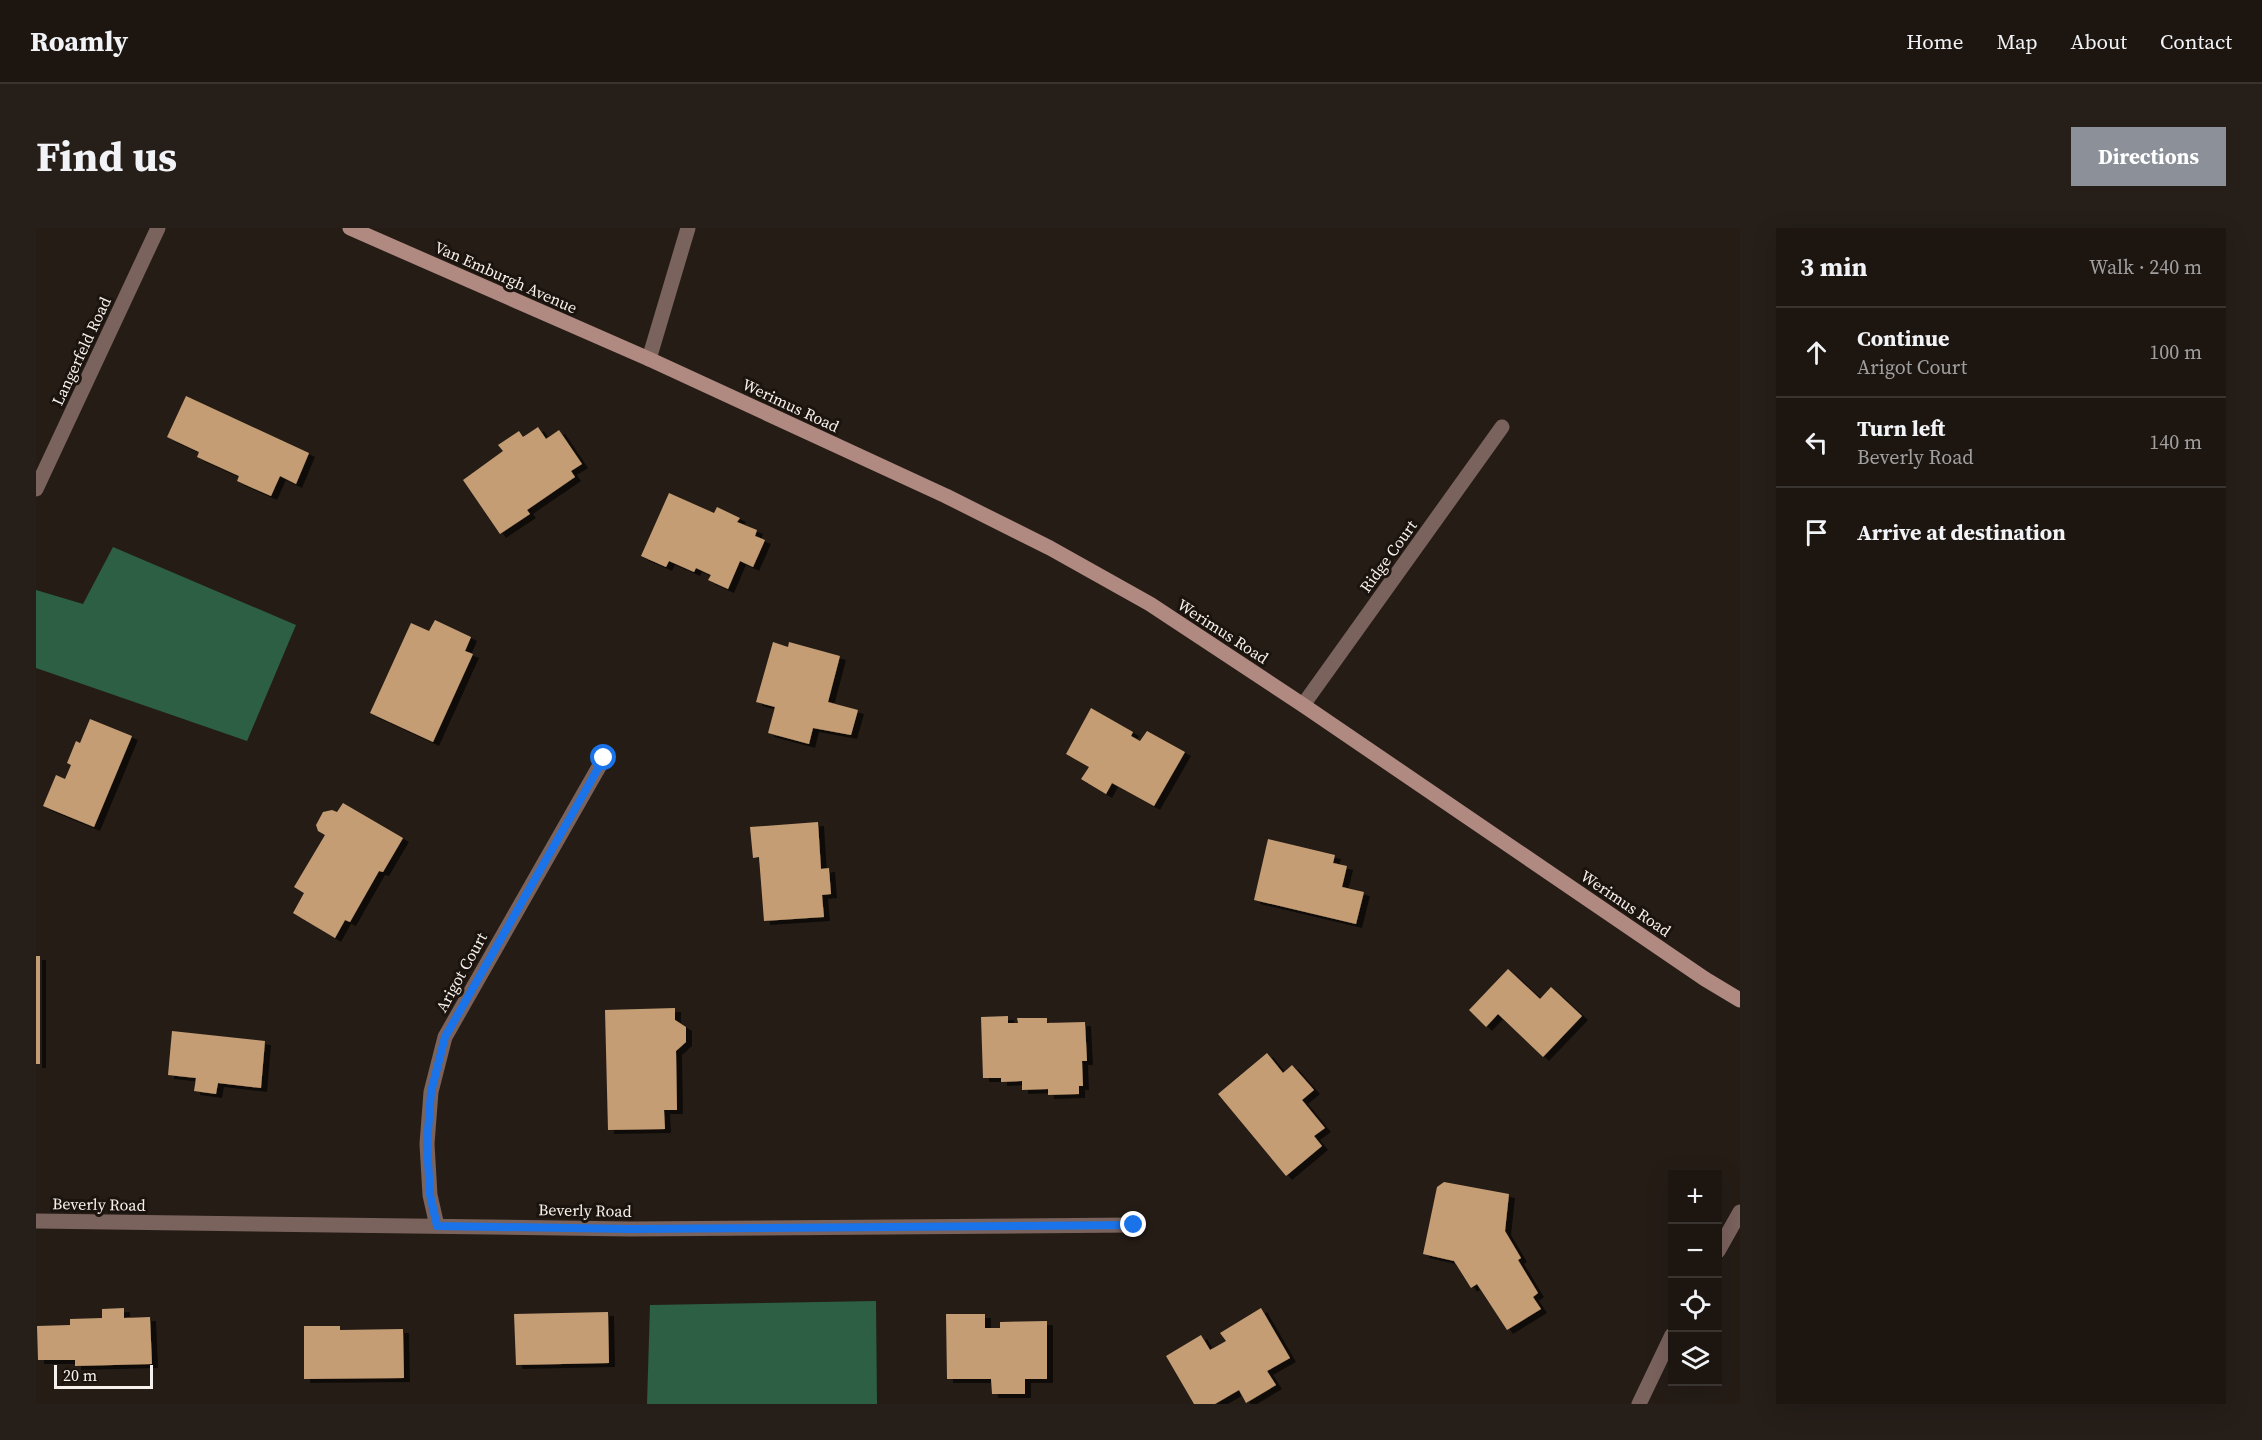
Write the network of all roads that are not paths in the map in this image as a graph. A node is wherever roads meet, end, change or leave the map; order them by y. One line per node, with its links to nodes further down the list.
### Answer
1 (158, 228): 6 (street, Langerfeld Road)
2 (350, 228): 4 (main road, Van Emburgh Avenue)
3 (688, 228): 4 (street)
4 (649, 359): 7 (main road, Werimus Road)
5 (1502, 427): 7 (street, Ridge Court)
6 (36, 489)
7 (1303, 705): 9 (main road, Werimus Road)
8 (604, 758): 13 (street, Arigot Court)
9 (1740, 1000)
10 (1740, 1212): 14 (street)
11 (36, 1221): 13 (street, Beverly Road)
12 (1134, 1225): 13 (street, Beverly Road)
13 (437, 1226)
14 (1722, 1244)
15 (1668, 1343): 16 (street)
16 (1639, 1404)

